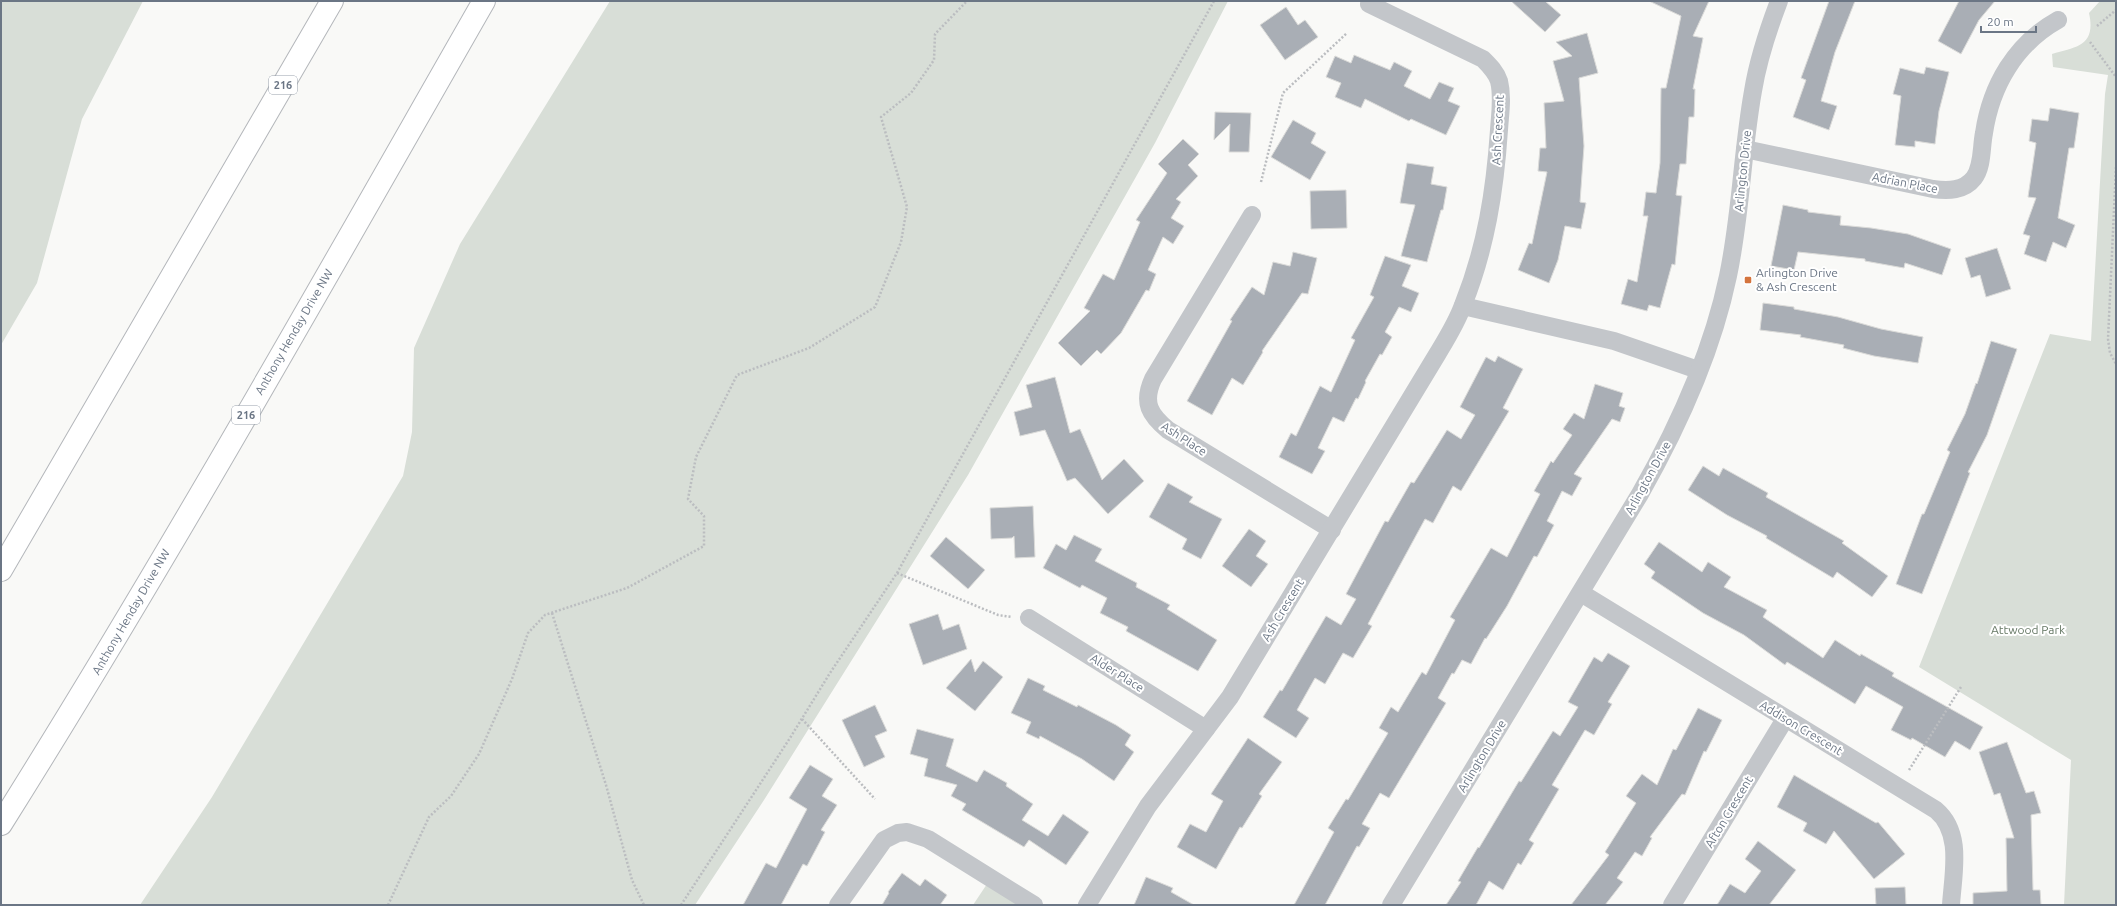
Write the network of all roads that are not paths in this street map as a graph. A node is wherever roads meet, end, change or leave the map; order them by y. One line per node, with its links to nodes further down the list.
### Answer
1 (332, 1): 11 (highway, 216)
2 (484, 1): 16 (highway, Anthony Henday Drive NW / 216)
3 (1779, 1): 6 (street, Arlington Drive)
4 (1369, 4): 8 (street, Ash Crescent)
5 (2058, 20): 6 (street, Adrian Place)
6 (1745, 149): 9 (street, Arlington Drive)
7 (1252, 215): 10 (street, Ash Place)
8 (1463, 306): 9 (street); 10 (street, Ash Crescent)
9 (1698, 370): 12 (street, Arlington Drive)
10 (1332, 530): 15 (street, Ash Crescent)
11 (1, 570)
12 (1581, 593): 14 (street, Addison Crescent); 20 (street, Arlington Drive)
13 (1029, 618): 15 (street, Alder Place)
14 (1785, 719): 21 (street, Afton Crescent); 22 (street, Addison Crescent)
15 (1206, 729): 19 (street, Ash Crescent)
16 (1, 824)
17 (838, 905): 18 (street)
18 (1034, 905)
19 (1087, 905)
20 (1391, 905)
21 (1672, 905)
22 (1952, 905)

